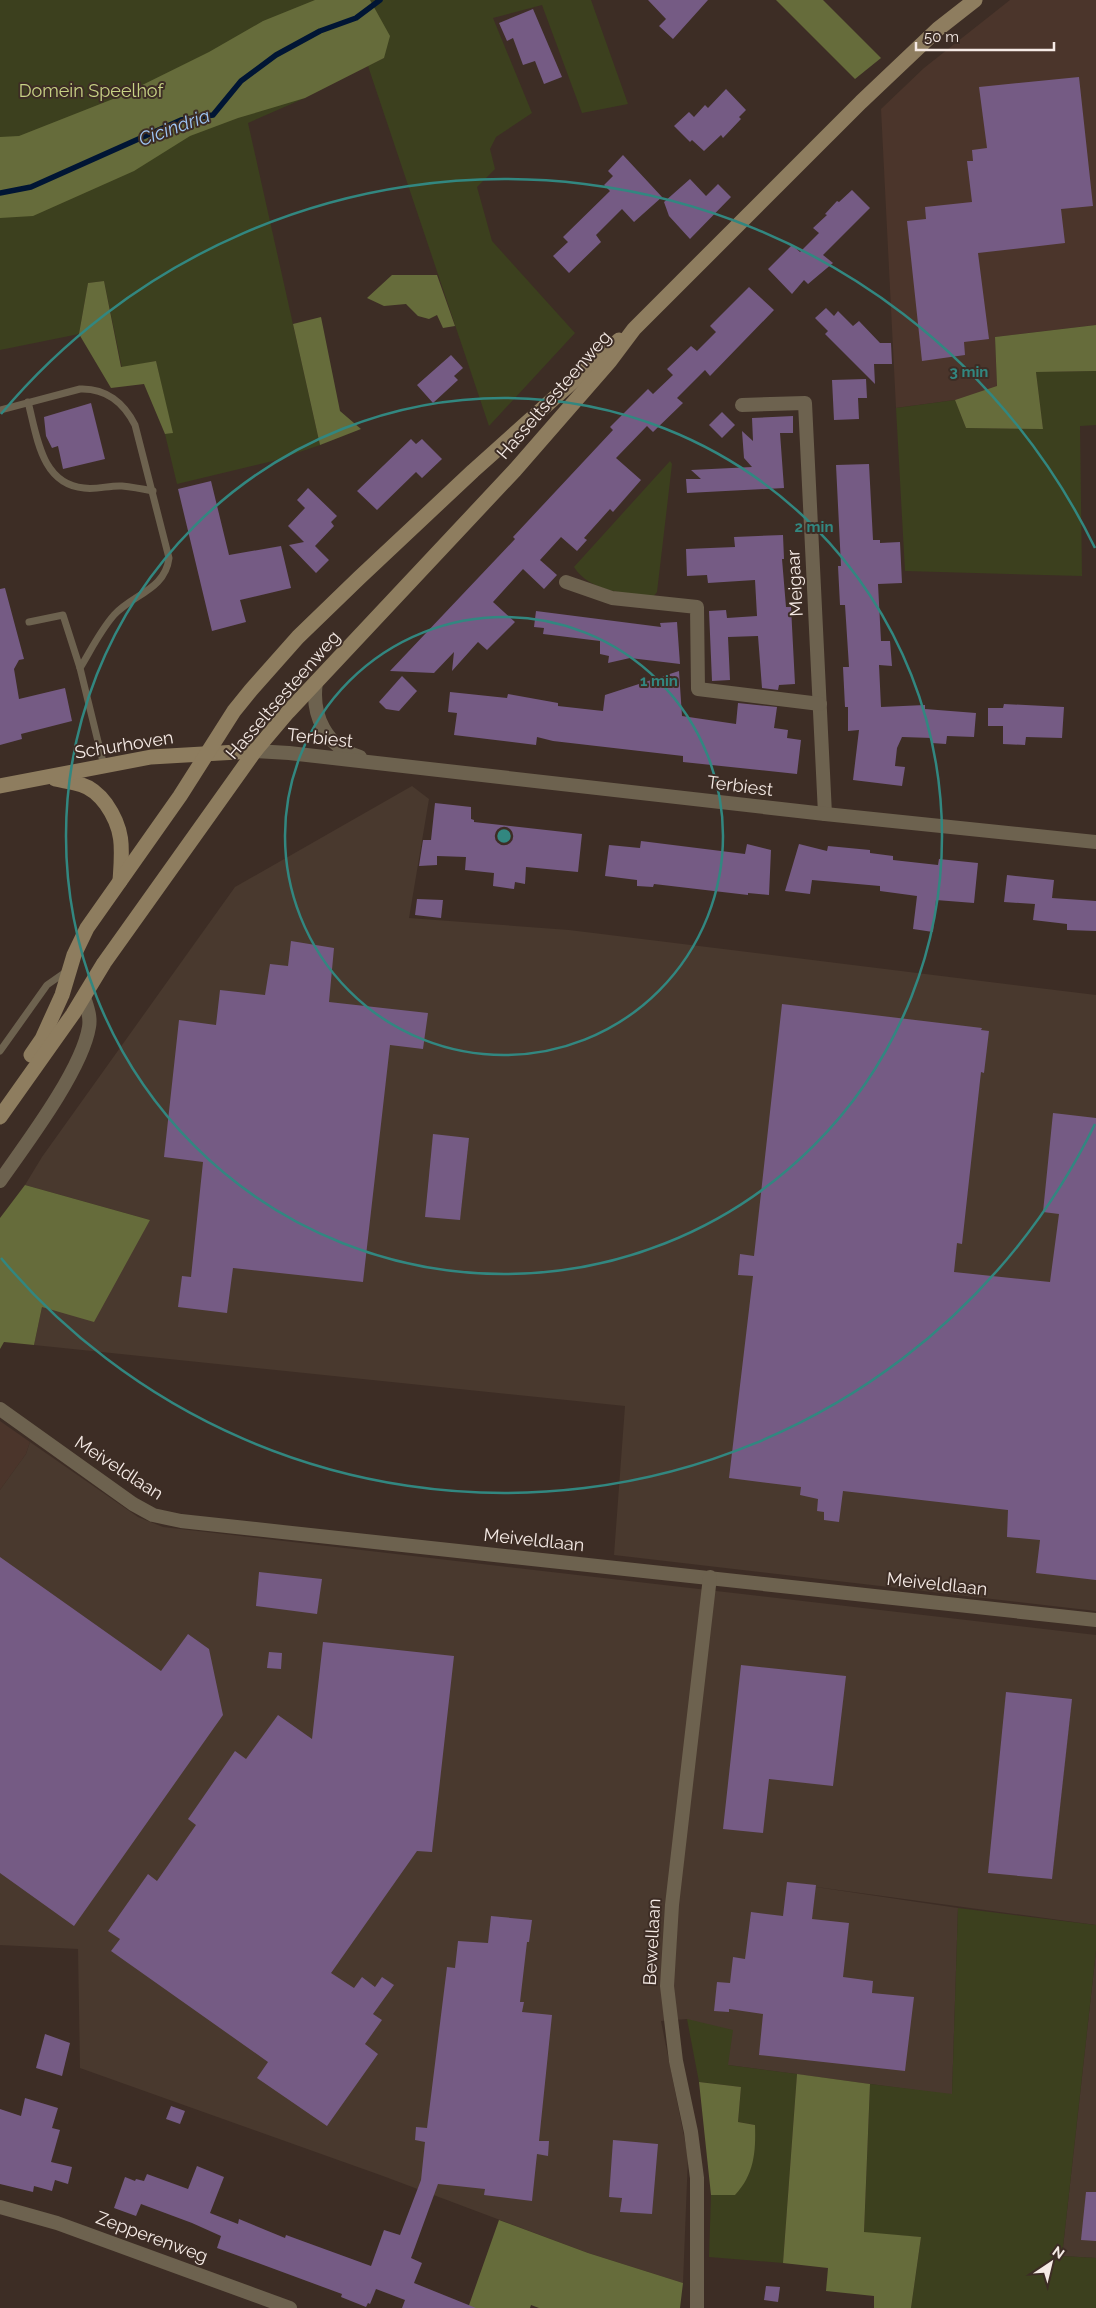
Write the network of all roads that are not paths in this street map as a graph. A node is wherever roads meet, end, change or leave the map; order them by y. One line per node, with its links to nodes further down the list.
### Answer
1 (975, 0): 2 (main road, Hasseltsesteenweg)
2 (634, 329): 10 (main road, Hasseltsesteenweg); 13 (main road, Hasseltsesteenweg)
3 (28, 402): 5 (lane); 6 (lane); 6 (lane)
4 (742, 405): 11 (street, Meigaar)
5 (0, 410)
6 (153, 491): 9 (lane)
7 (566, 582): 11 (street)
8 (29, 622): 9 (lane)
9 (80, 668): 15 (lane)
10 (316, 682): 12 (main road, Hasseltsesteenweg); 14 (street, Terbiest)
11 (820, 704): 18 (street, Meigaar)
12 (255, 751): 13 (main road, Schurhoven); 14 (street, Terbiest); 22 (main road, Hasseltsesteenweg)
13 (207, 753): 15 (main road, Schurhoven); 20 (main road, Hasseltsesteenweg)
14 (380, 763): 18 (street, Terbiest)
15 (104, 767): 16 (main road, Schurhoven)
16 (49, 777): 17 (main road, Schurhoven); 20 (main road)
17 (0, 786)
18 (825, 814): 19 (street, Terbiest)
19 (1096, 842)
20 (120, 881): 21 (main road, Hasseltsesteenweg)
21 (70, 969): 23 (lane); 24 (main road, Hasseltsesteenweg)
22 (84, 997): 25 (main road, Hasseltsesteenweg); 26 (street)
23 (0, 1051)
24 (0, 1099)
25 (0, 1117)
26 (0, 1181)
27 (0, 1409): 28 (street, Meiveldlaan)
28 (710, 1577): 29 (street, Meiveldlaan); 32 (street, Bewellaan)
29 (1096, 1620)
30 (0, 2207): 31 (street, Zepperenweg)
31 (290, 2308)
32 (697, 2308)

